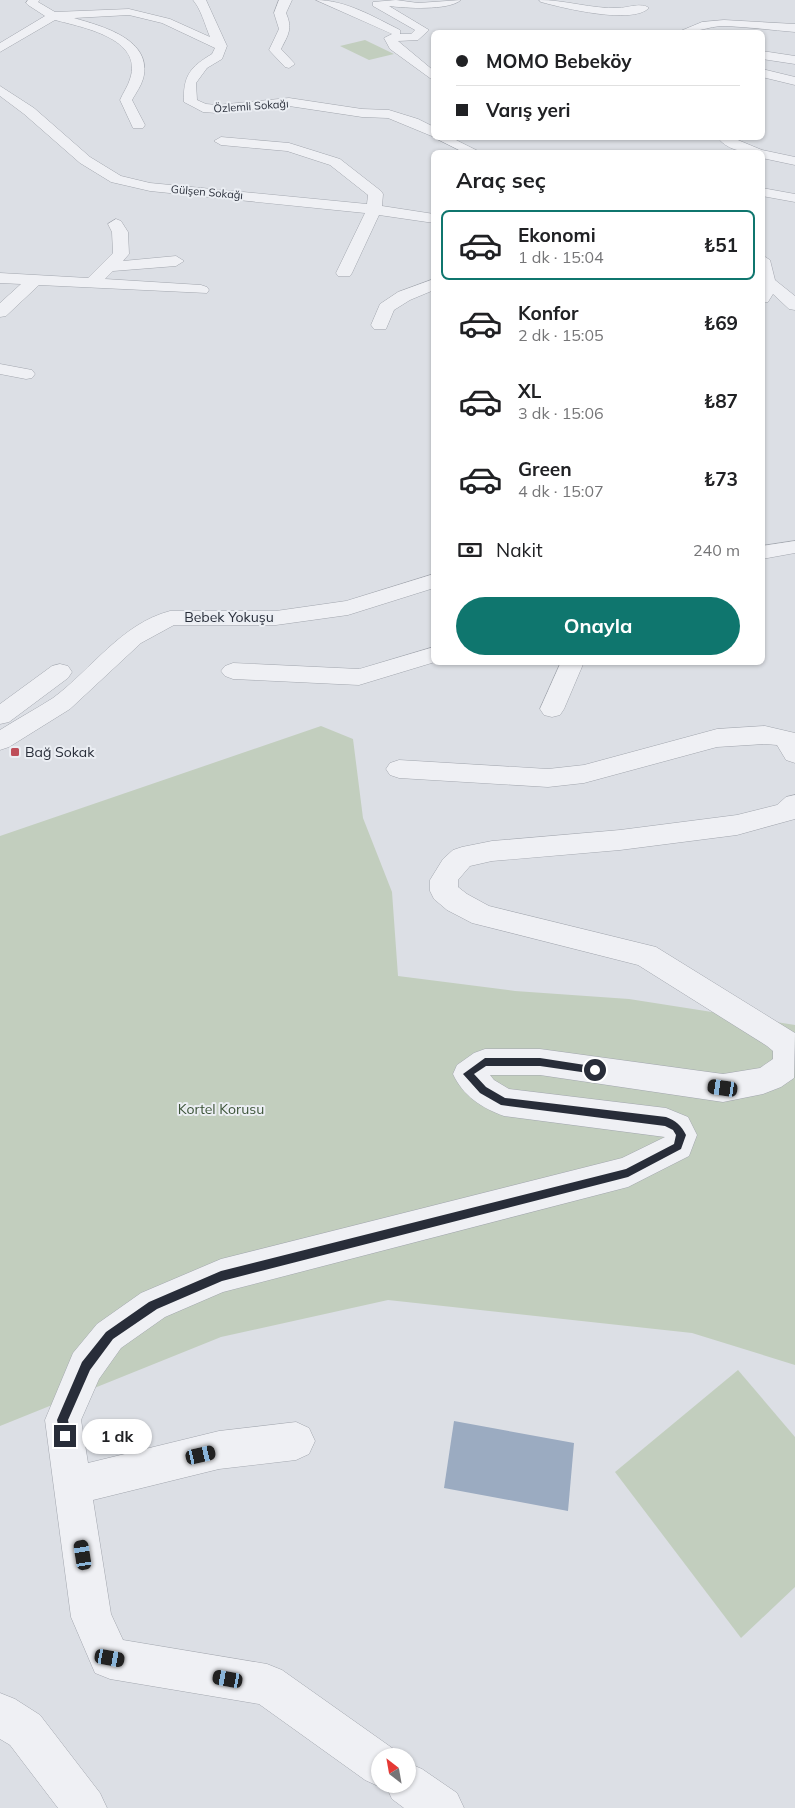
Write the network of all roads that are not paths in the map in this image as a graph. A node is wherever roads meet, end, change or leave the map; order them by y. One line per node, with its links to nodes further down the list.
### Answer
1 (34, 0): 9 (street)
2 (199, 0): 15 (street)
3 (286, 0): 19 (street)
4 (322, 0): 13 (street)
5 (455, 0): 13 (street)
6 (545, 0): 8 (street)
7 (126, 6): 9 (street); 15 (street)
8 (643, 8)
9 (52, 16): 16 (street); 24 (street)
10 (722, 22): 11 (street); 12 (street)
11 (795, 28)
12 (690, 30)
13 (414, 37): 14 (street); 21 (street)
14 (431, 40)
15 (222, 46): 25 (street, Özlemli Sokağı)
16 (0, 48)
17 (765, 54): 18 (street)
18 (795, 60)
19 (289, 64)
20 (765, 74): 22 (street)
21 (431, 75)
22 (795, 81)
23 (0, 90): 35 (street, Gülşen Sokağı)
24 (138, 125)
25 (431, 131)
26 (446, 140): 29 (street)
27 (727, 140): 30 (street)
28 (221, 141): 35 (street)
29 (469, 150)
30 (750, 150)
31 (765, 155): 32 (street)
32 (795, 162)
33 (765, 193): 34 (street)
34 (795, 198)
35 (374, 209): 36 (street, Gülşen Sokağı); 41 (street)
36 (431, 218)
37 (116, 224): 40 (street)
38 (176, 261): 40 (street)
39 (765, 264): 44 (street)
40 (108, 267): 45 (street)
41 (344, 274)
42 (0, 278): 43 (street)
43 (36, 279): 45 (street); 50 (street)
44 (768, 282): 48 (street); 49 (street)
45 (93, 283): 47 (street)
46 (431, 285): 51 (street)
47 (201, 290)
48 (765, 293)
49 (795, 305)
50 (0, 312)
51 (380, 325)
52 (0, 369): 53 (street)
53 (26, 374)
54 (795, 547): 55 (street)
55 (765, 552)
56 (431, 582): 63 (street, Bebek Yokuşu)
57 (431, 656): 59 (street)
58 (572, 665): 61 (street)
59 (233, 671)
60 (60, 672): 62 (street)
61 (552, 709)
62 (0, 716)
63 (0, 742)
64 (791, 743): 65 (street)
65 (399, 770)
66 (795, 804): 68 (street)
67 (296, 1441): 68 (street)
68 (72, 1486): 70 (street)
69 (0, 1714): 72 (street)
70 (371, 1758)
71 (416, 1790): 73 (street)
72 (85, 1808)
73 (442, 1808)

